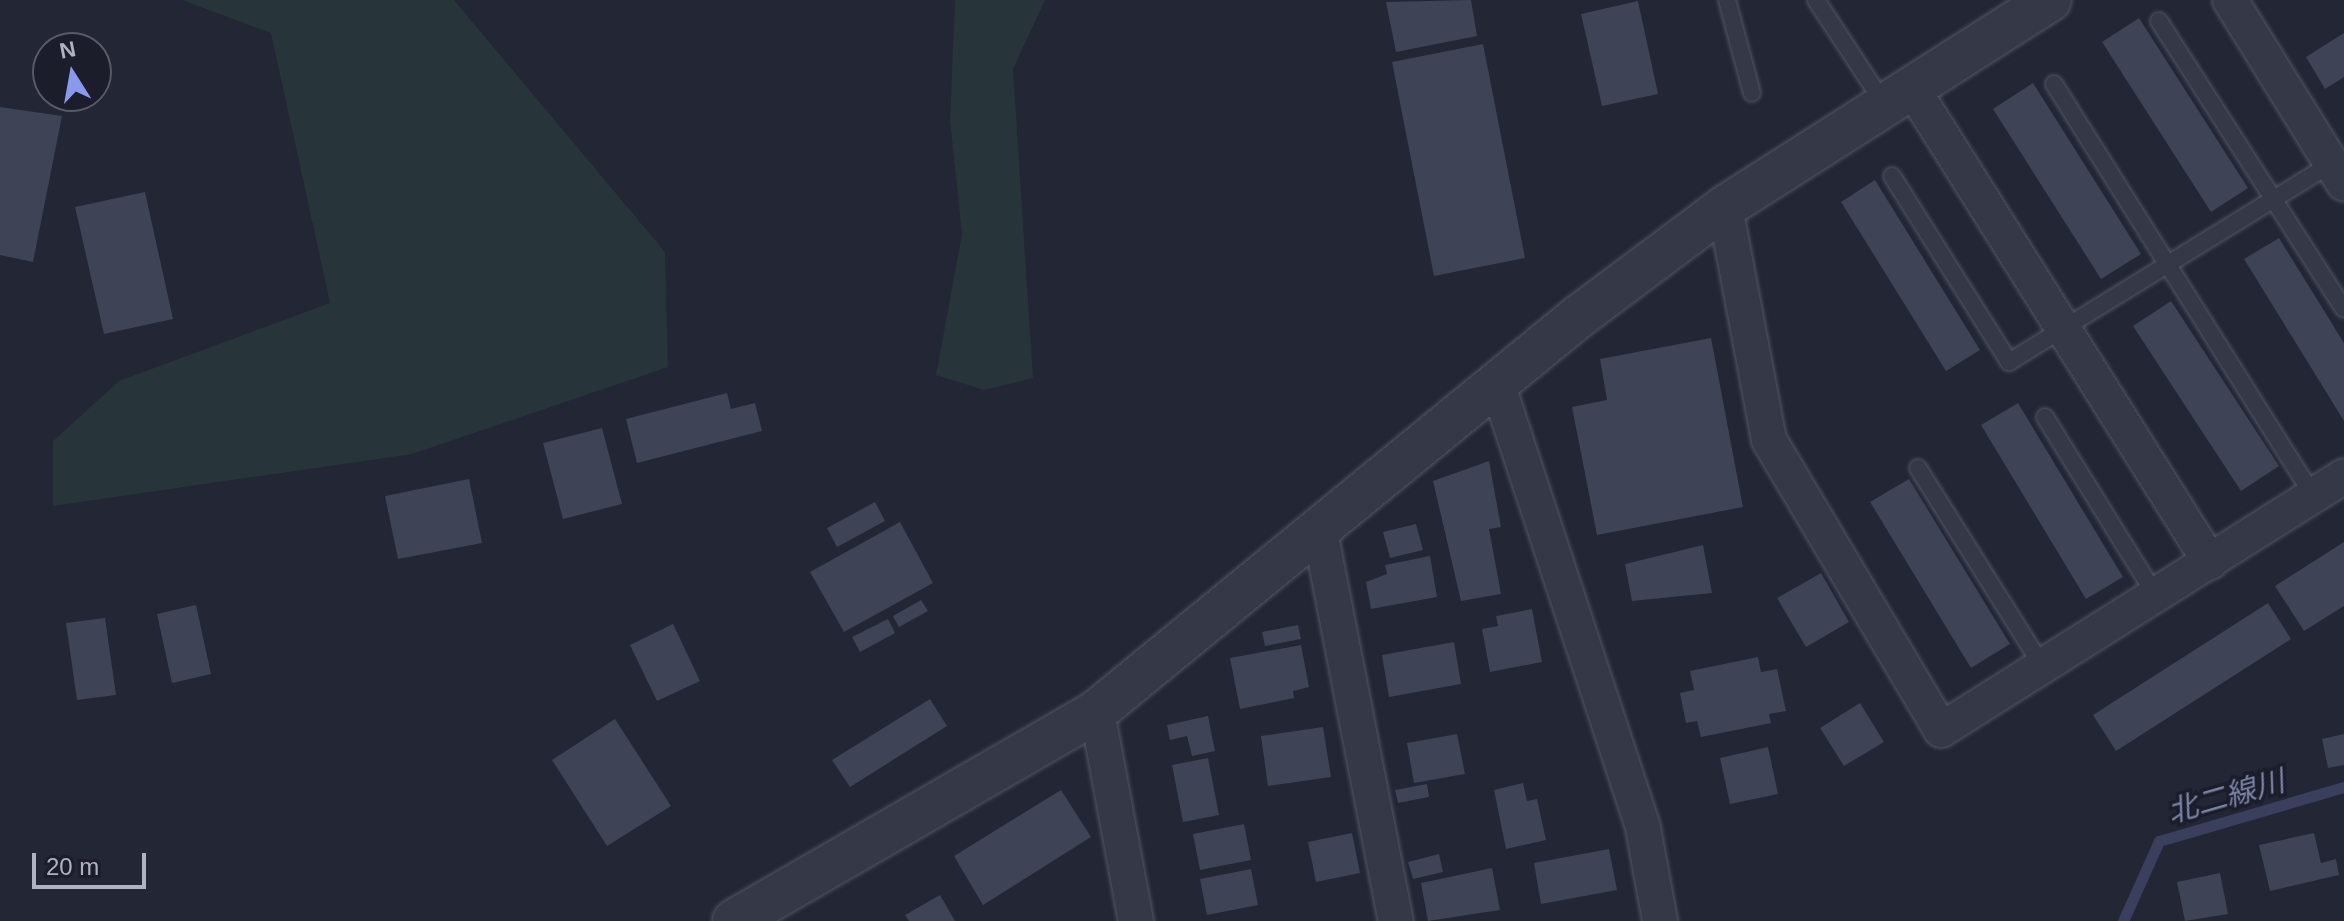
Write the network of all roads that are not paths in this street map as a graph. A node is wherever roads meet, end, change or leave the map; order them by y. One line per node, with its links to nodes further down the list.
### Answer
1 (1727, 0): 7 (lane)
2 (1816, 0): 8 (lane)
3 (2050, 0): 8 (street)
4 (2230, 0): 9 (street)
5 (2159, 21): 11 (lane)
6 (2054, 84): 13 (lane)
7 (1752, 93)
8 (1899, 97): 12 (street); 15 (street)
9 (2338, 174): 11 (lane)
10 (1892, 176): 15 (lane)
11 (2274, 200): 13 (lane); 14 (lane)
12 (1725, 207): 16 (street); 24 (street)
13 (2168, 266): 15 (lane); 20 (lane)
14 (2344, 309)
15 (2065, 330): 22 (street)
16 (1497, 383): 21 (street); 29 (street)
17 (2045, 417): 23 (lane)
18 (1918, 468): 24 (lane)
19 (2344, 476): 20 (street)
20 (2313, 496): 22 (street)
21 (1319, 526): 25 (street); 28 (street)
22 (2210, 562): 23 (street)
23 (2156, 596): 24 (street)
24 (2043, 667)
25 (1097, 711): 26 (street); 27 (street)
26 (734, 921)
27 (1136, 921)
28 (1396, 921)
29 (1660, 921)

